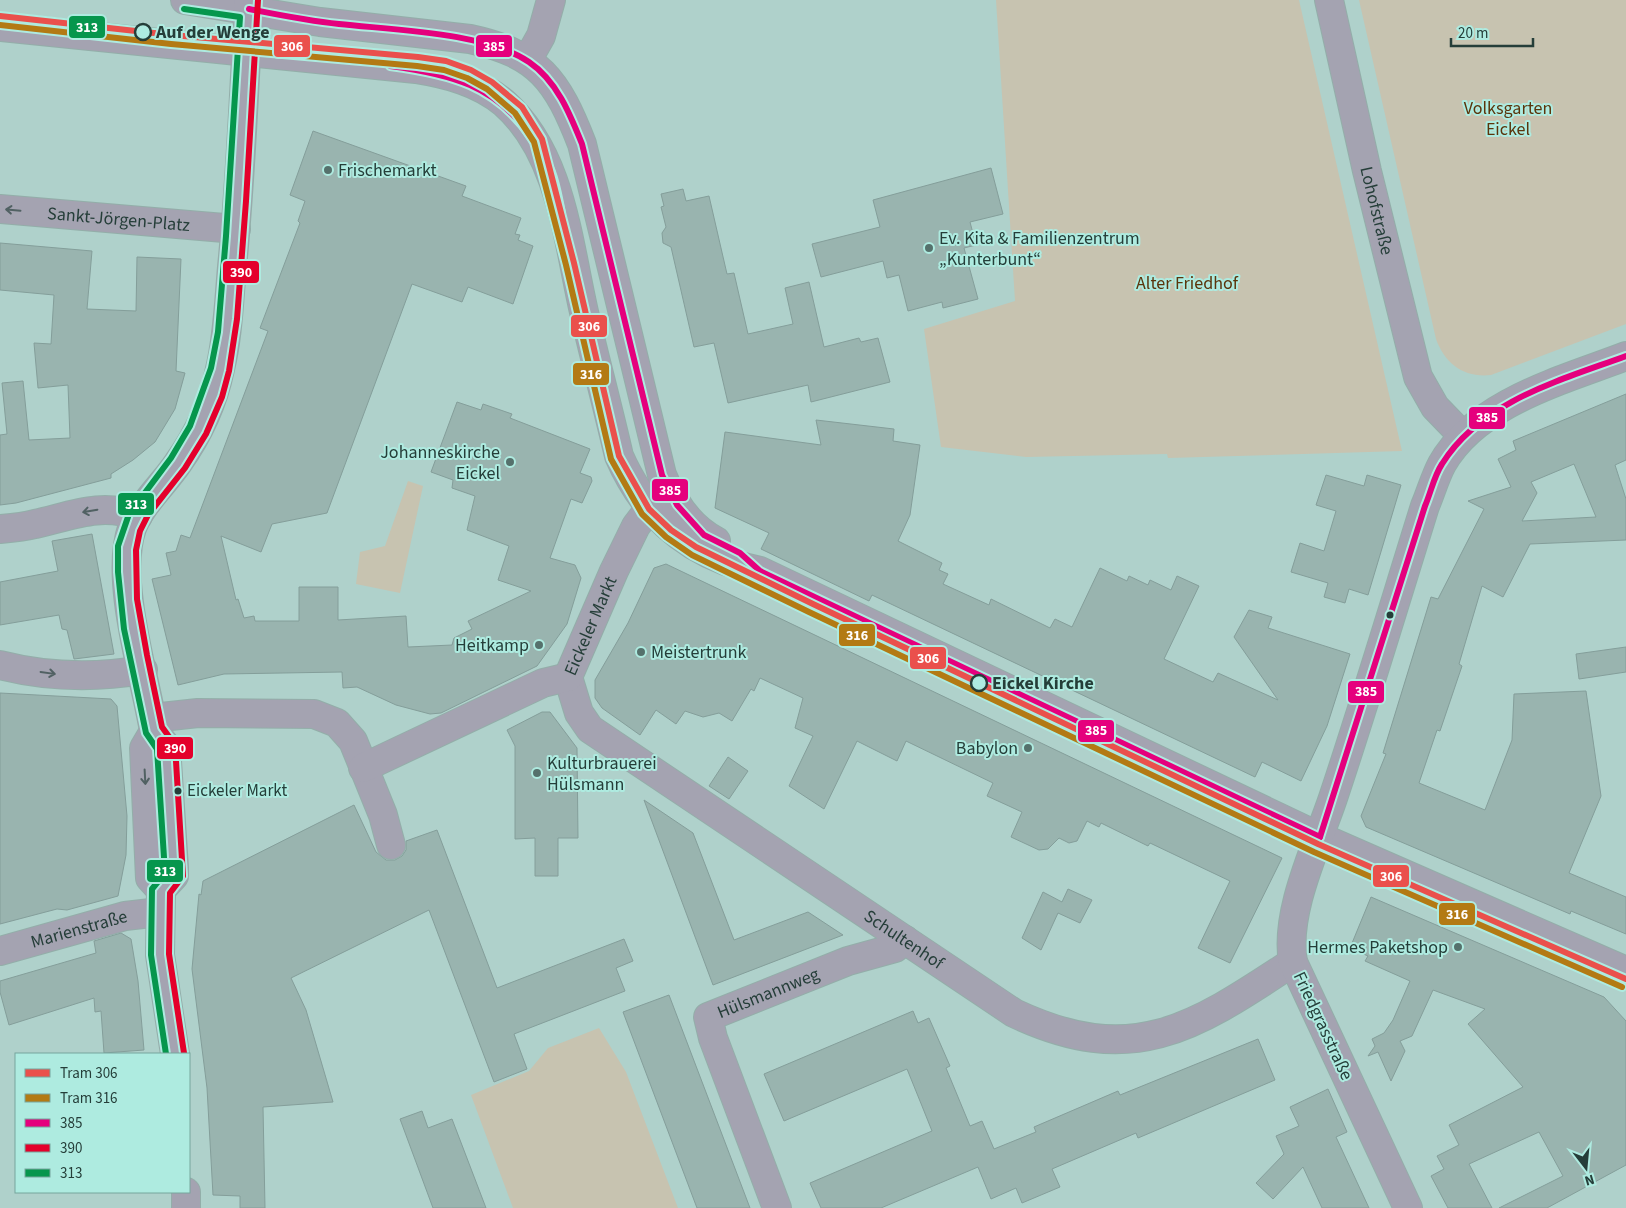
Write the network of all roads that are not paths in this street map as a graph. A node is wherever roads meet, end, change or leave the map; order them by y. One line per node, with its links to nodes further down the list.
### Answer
1 (185, 0): 4 (street)
2 (550, 0): 7 (street)
3 (1329, 0): 11 (street, Lohofstraße)
4 (249, 5): 6 (street); 7 (street)
5 (0, 27): 6 (street)
6 (246, 53): 9 (street); 12 (street)
7 (528, 59): 12 (street)
8 (0, 209): 9 (street, Sankt-Jörgen-Platz, one-way to 8)
9 (236, 230): 13 (street)
10 (1626, 356): 11 (street, Friedgrasstraße)
11 (1463, 436): 20 (street, Friedgrasstraße)
12 (659, 500): 17 (street, Eickeler Markt); 20 (street)
13 (138, 516): 14 (street, one-way to 14); 16 (street)
14 (0, 529)
15 (0, 666): 16 (street, one-way to 16)
16 (142, 670): 18 (street)
17 (568, 677): 19 (street, Eickeler Markt); 23 (street, Schultenhof)
18 (153, 724): 19 (street); 22 (street)
19 (363, 768): 21 (street)
20 (1320, 837): 25 (street, Friedgrasstraße); 26 (street)
21 (391, 845)
22 (161, 901): 24 (street, Marienstraße); 27 (street)
23 (905, 940): 25 (street, Schultenhof); 30 (street, Hülsmannweg)
24 (0, 951)
25 (1293, 962): 31 (street, Friedgrasstraße)
26 (1626, 971)
27 (175, 1053)
28 (186, 1193): 29 (street)
29 (186, 1208)
30 (778, 1208)
31 (1408, 1208)

